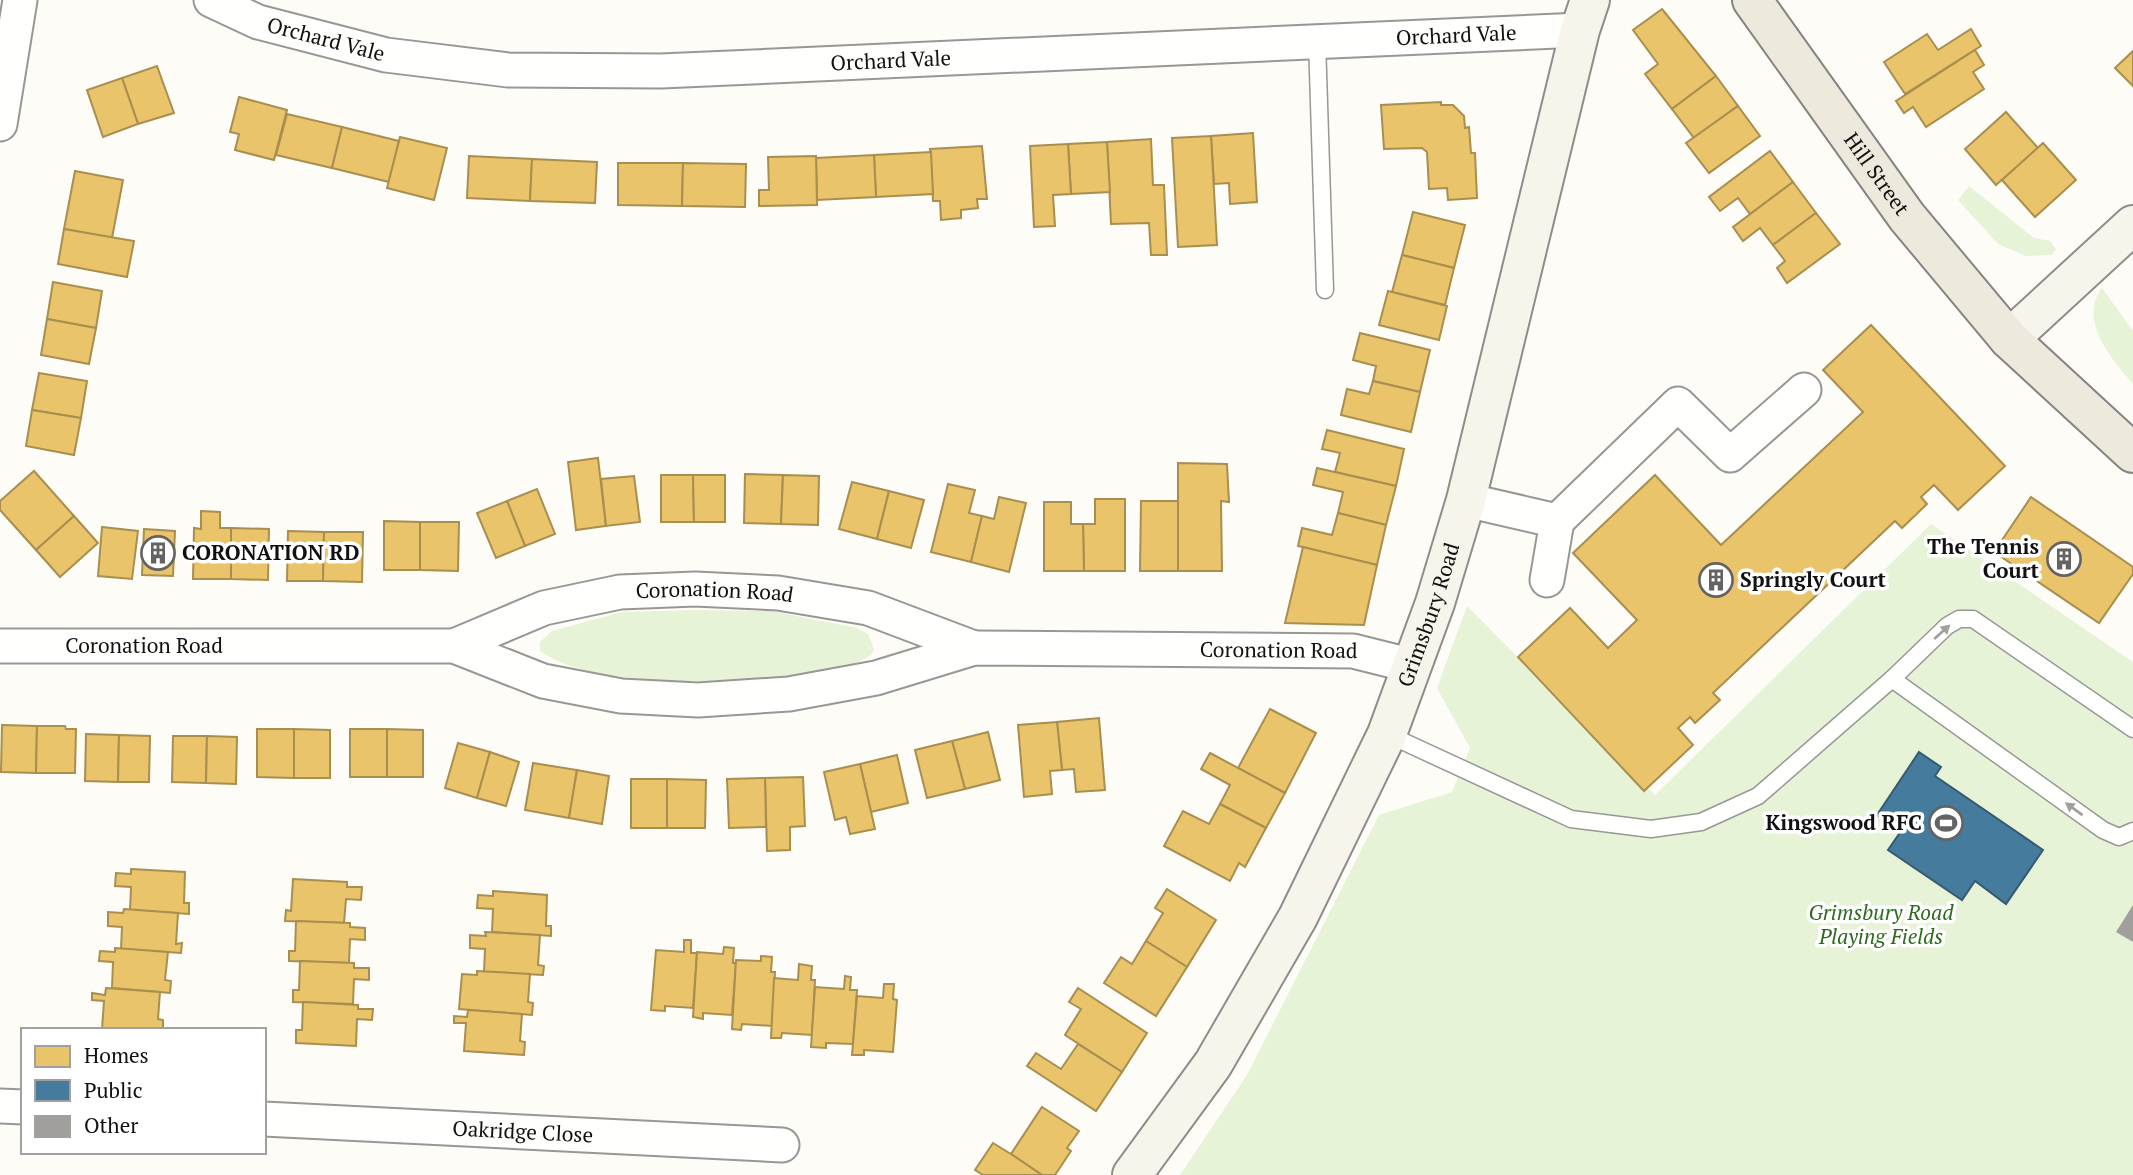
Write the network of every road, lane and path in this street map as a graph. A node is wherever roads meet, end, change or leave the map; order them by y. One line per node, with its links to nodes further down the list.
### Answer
1 (20, 0): 6 (street)
2 (212, 0): 5 (street, Orchard Vale)
3 (1752, 0): 9 (main road, Hill Street)
4 (1585, 15): 5 (street, Orchard Vale); 12 (street, Grimsbury Road)
5 (1317, 41): 8 (lane)
6 (0, 124)
7 (2133, 225): 9 (street)
8 (1325, 290)
9 (2010, 340): 11 (main road, Hill Street)
10 (1804, 390): 13 (street)
11 (2133, 453)
12 (1466, 500): 13 (street); 18 (street, Grimsbury Road)
13 (1558, 521): 14 (street)
14 (1547, 580)
15 (0, 646): 16 (street, Coronation Road)
16 (454, 646): 17 (street, Coronation Road); 17 (street, Coronation Road)
17 (974, 648): 18 (street, Coronation Road)
18 (1413, 666): 21 (street, Grimsbury Road)
19 (1892, 679): 20 (lane, one-way to 20); 21 (lane); 22 (lane, one-way to 19)
20 (2133, 729)
21 (1387, 734): 27 (street, Grimsbury Road)
22 (2133, 831)
23 (0, 1106): 24 (street)
24 (21, 1107)
25 (266, 1119): 26 (street, Oakridge Close)
26 (782, 1145)
27 (1132, 1175)

